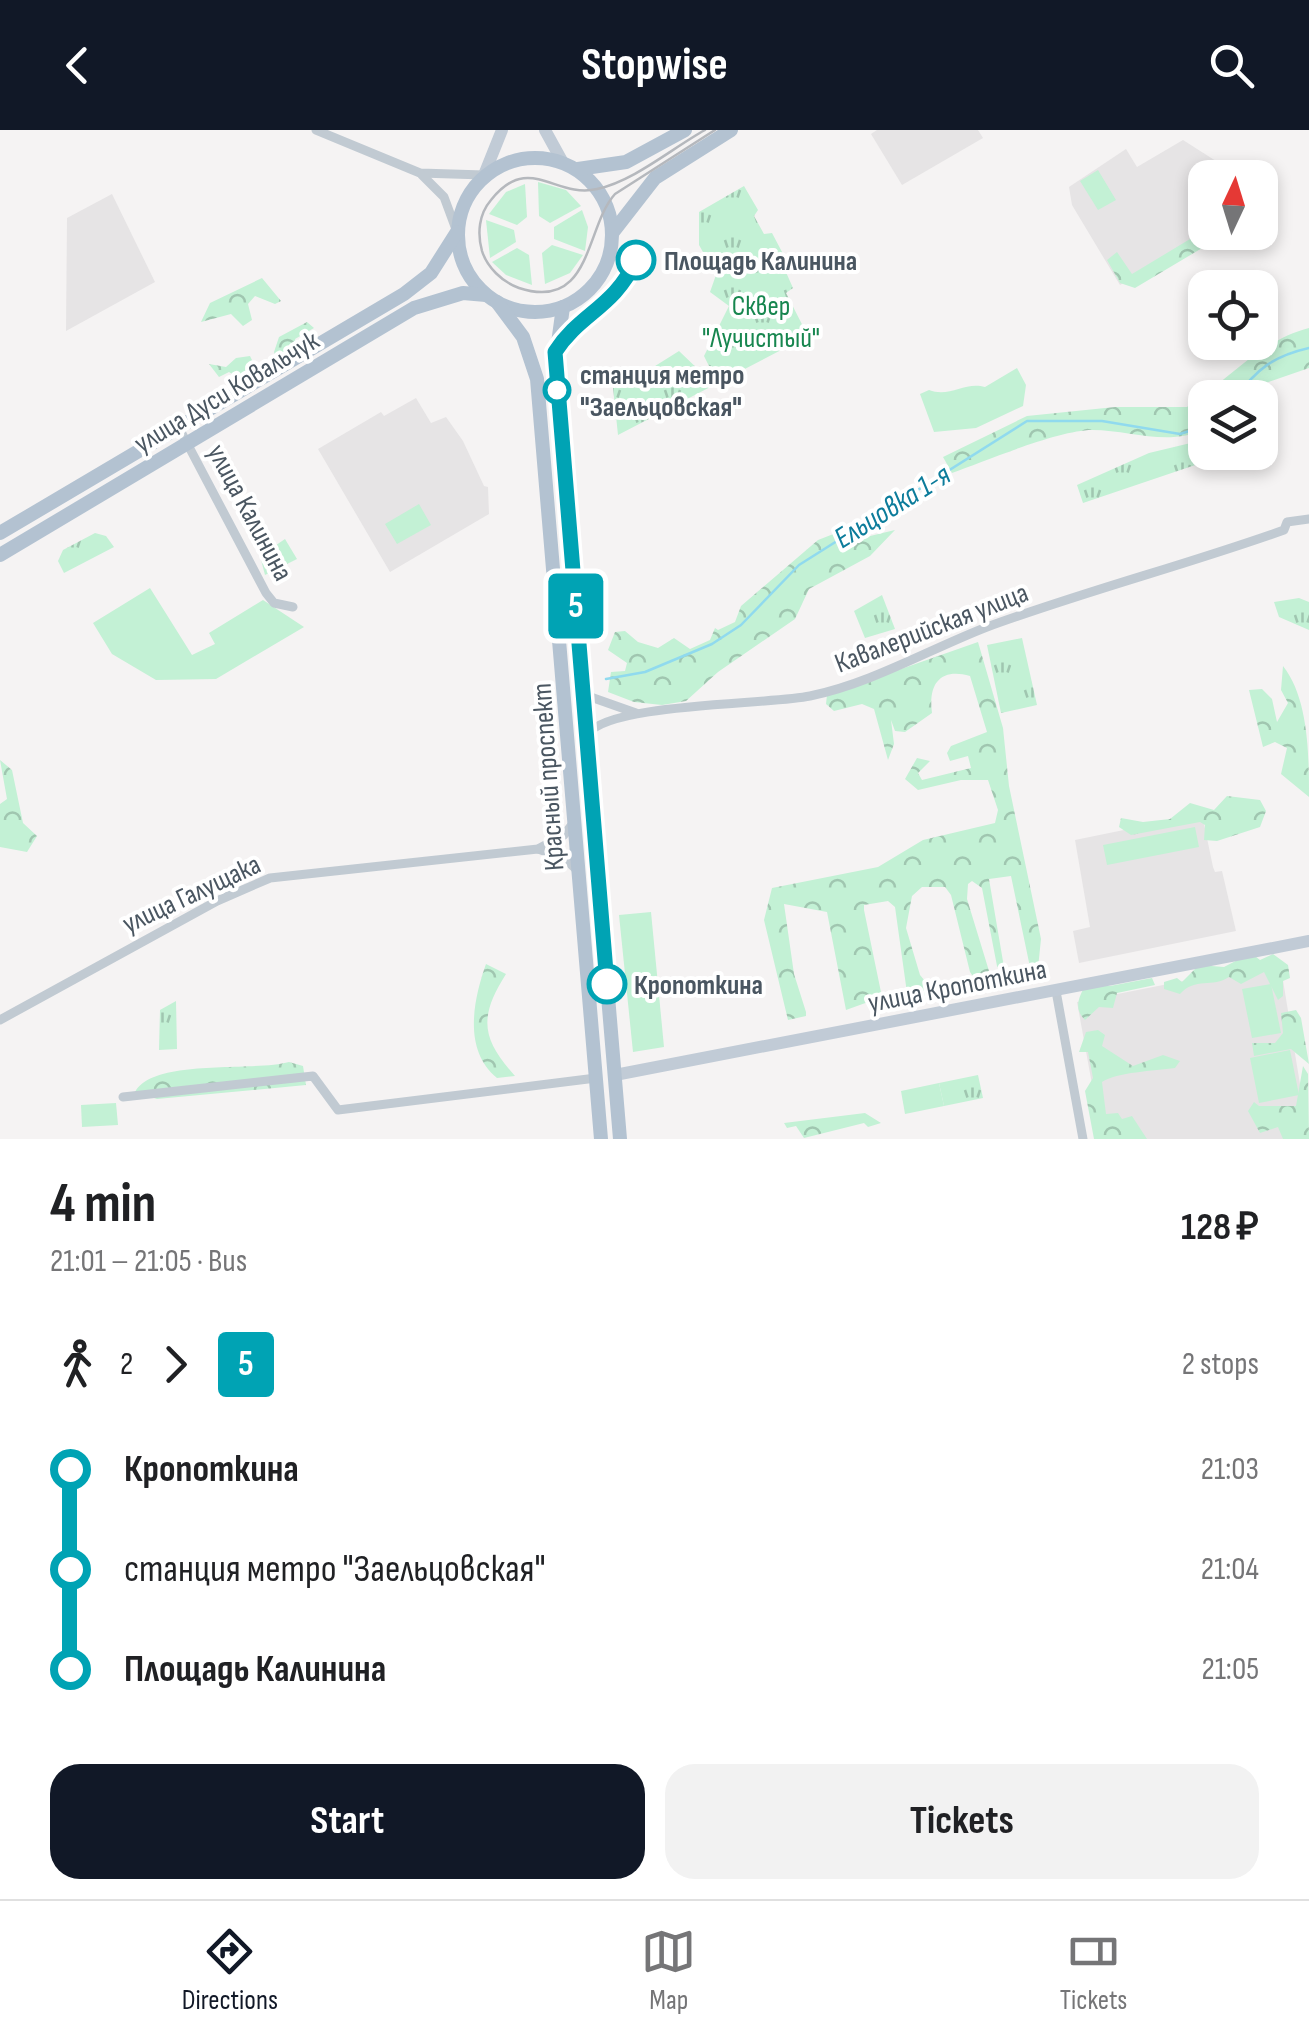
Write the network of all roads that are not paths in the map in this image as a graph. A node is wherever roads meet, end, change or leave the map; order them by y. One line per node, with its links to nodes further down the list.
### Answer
1 (316, 130): 8 (street)
2 (502, 130): 9 (main road)
3 (545, 130): 6 (main road)
4 (685, 130): 7 (main road)
5 (731, 130): 11 (main road)
6 (562, 162): 7 (main road); 9 (main road)
7 (578, 169): 11 (main road)
8 (420, 173): 9 (street); 10 (street)
9 (484, 176): 10 (main road)
10 (457, 232): 12 (main road); 14 (main road, улица Дуси Ковальчук)
11 (613, 232): 13 (main road)
12 (491, 298): 13 (main road); 15 (main road, улица Дуси Ковальчук); 23 (main road, Красный проспект)
13 (563, 307): 20 (main road, Красный проспект)
14 (178, 426): 15 (street, улица Калинина); 17 (main road, улица Дуси Ковальчук)
15 (188, 442): 18 (main road, улица Дуси Ковальчук); 19 (street, улица Калинина)
16 (1309, 519): 21 (street, Кавалерийская улица)
17 (0, 533)
18 (0, 555)
19 (293, 606)
20 (585, 695): 21 (street); 22 (main road, Красный проспект)
21 (638, 713): 22 (street)
22 (588, 734): 27 (main road, Красный проспект)
23 (575, 820): 24 (street); 25 (main road, Красный проспект)
24 (538, 848): 25 (street); 30 (street, улица Галущака)
25 (579, 871): 28 (main road, Красный проспект)
26 (1309, 941): 29 (main road, улица Кропоткина)
27 (604, 950): 28 (main road); 31 (main road, Красный проспект)
28 (585, 953): 32 (main road, Красный проспект)
29 (1056, 991): 31 (main road, улица Кропоткина); 36 (street)
30 (0, 1020)
31 (615, 1075): 32 (main road); 35 (main road, Красный проспект)
32 (596, 1078): 33 (street); 34 (main road, Красный проспект)
33 (123, 1098)
34 (600, 1139)
35 (620, 1139)
36 (1083, 1139)

